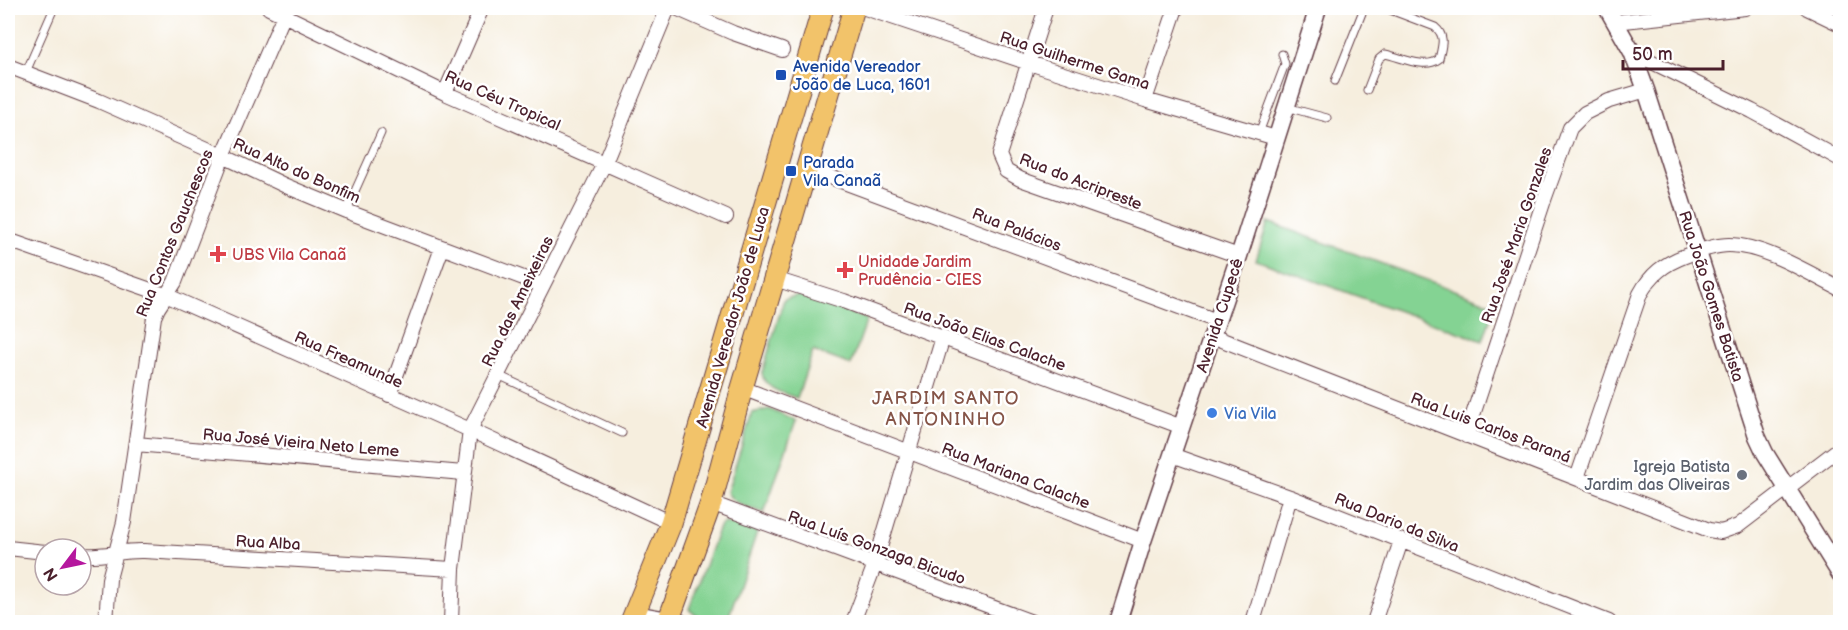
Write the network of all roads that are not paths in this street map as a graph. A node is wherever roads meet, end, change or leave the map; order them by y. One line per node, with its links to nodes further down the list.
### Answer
1 (54, 8): 24 (lane)
2 (269, 8): 16 (street, Rua Céu Tropical)
3 (482, 8): 28 (street)
4 (668, 8): 37 (street, Rua das Ameixeiras)
5 (676, 8): 19 (street)
6 (823, 8): 67 (main road, Avenida Vereador João de Luca)
7 (854, 8): 38 (main road, Avenida Vereador João de Luca)
8 (865, 8): 22 (street, Rua Guilherme Gama)
9 (1046, 8): 22 (street, Rua do Acripreste)
10 (1176, 8): 29 (street)
11 (1318, 8): 30 (street, Avenida Cupecê)
12 (1364, 8): 25 (lane)
13 (1385, 8): 26 (lane)
14 (1745, 8): 17 (street)
15 (1807, 8): 18 (street)
16 (286, 11): 28 (street, Rua Céu Tropical); 35 (street, Rua Contos Gauchescos)
17 (1611, 15): 20 (street, Rua João Gomes Batista)
18 (1840, 24)
19 (782, 50)
20 (1632, 52): 27 (street, Rua João Gomes Batista); 36 (street)
21 (1282, 54): 33 (lane)
22 (1029, 63): 29 (street, Rua Guilherme Gama); 44 (street, Rua do Acripreste)
23 (8, 66): 24 (street, Rua Alto do Bonfim)
24 (26, 72): 35 (street, Rua Alto do Bonfim)
25 (1335, 81)
26 (1367, 90)
27 (1646, 90): 43 (street, Rua João Gomes Batista); 57 (street, Rua José Maria Gonzales)
28 (445, 93): 37 (street, Rua Céu Tropical)
29 (1145, 100): 33 (street, Rua Guilherme Gama)
30 (1286, 106): 31 (lane); 34 (street, Avenida Cupecê)
31 (1327, 118)
32 (381, 133): 39 (lane)
33 (1259, 133): 34 (street, Rua Guilherme Gama)
34 (1276, 138): 44 (street, Avenida Cupecê)
35 (223, 156): 39 (street, Rua Alto do Bonfim); 48 (street, Rua Contos Gauchescos)
36 (1840, 159)
37 (604, 164): 40 (street, Rua Céu Tropical); 46 (street, Rua das Ameixeiras)
38 (806, 168): 45 (main road, Avenida Vereador João de Luca); 49 (street, Rua Palácios)
39 (346, 211): 42 (street, Rua Alto do Bonfim)
40 (726, 217)
41 (8, 240): 48 (street, Rua Freamunde)
42 (442, 248): 46 (street, Rua Alto do Bonfim); 53 (street)
43 (1697, 251): 47 (street); 63 (street); 64 (street, Rua João Gomes Batista)
44 (1239, 256): 49 (street, Avenida Cupecê)
45 (775, 279): 50 (street, Rua João Elias Calache); 52 (main road, Avenida Vereador João de Luca)
46 (542, 285): 51 (street, Rua das Ameixeiras)
47 (1840, 289)
48 (168, 296): 53 (street, Rua Freamunde); 58 (street, Rua Contos Gauchescos)
49 (1215, 329): 54 (street, Avenida Cupecê); 57 (street, Rua Luis Carlos Paraná)
50 (943, 338): 54 (street, Rua João Elias Calache); 60 (street)
51 (498, 375): 55 (street, Rua das Ameixeiras); 56 (lane)
52 (742, 388): 60 (street, Rua Mariana Calache); 66 (main road, Avenida Vereador João de Luca)
53 (389, 395): 55 (street, Rua Freamunde)
54 (1182, 427): 61 (street, Avenida Cupecê)
55 (470, 430): 62 (street, Rua das Ameixeiras); 67 (street, Rua Freamunde)
56 (622, 433)
57 (1466, 436): 63 (street, Rua Luis Carlos Paraná)
58 (136, 444): 62 (street, Rua José Vieira Neto Leme); 72 (street, Rua Contos Gauchescos)
59 (1840, 448): 64 (street, Rua Luis Carlos Paraná)
60 (910, 452): 68 (street, Rua Mariana Calache); 74 (street)
61 (1172, 455): 65 (street, Rua Dario da Silva); 68 (street, Avenida Cupecê)
62 (463, 473): 75 (street, Rua das Ameixeiras)
63 (1576, 478): 64 (street, Rua Luis Carlos Paraná)
64 (1787, 488): 76 (street, Rua João Gomes Batista)
65 (1290, 497): 69 (street, Rua Dario da Silva); 84 (street)
66 (711, 503): 74 (street, Rua Luís Gonzaga Bicudo); 80 (main road, Avenida Vereador João de Luca)
67 (671, 523): 77 (main road, Avenida Vereador João de Luca)
68 (1143, 541): 83 (street, Avenida Cupecê)
69 (1401, 541): 85 (street); 86 (street, Rua Dario da Silva)
70 (8, 548): 71 (street)
71 (33, 551)
72 (115, 552): 73 (street, Rua Alba); 75 (street, Rua Alba); 78 (street, Rua Contos Gauchescos)
73 (93, 556)
74 (875, 564): 81 (street); 82 (street, Rua Luís Gonzaga Bicudo)
75 (453, 569): 79 (street, Rua das Ameixeiras)
76 (1840, 574)
77 (632, 618): 80 (street)
78 (106, 622)
79 (451, 622)
80 (672, 622)
81 (853, 622)
82 (1032, 622)
83 (1118, 622)
84 (1253, 622)
85 (1374, 622)
86 (1609, 622)

